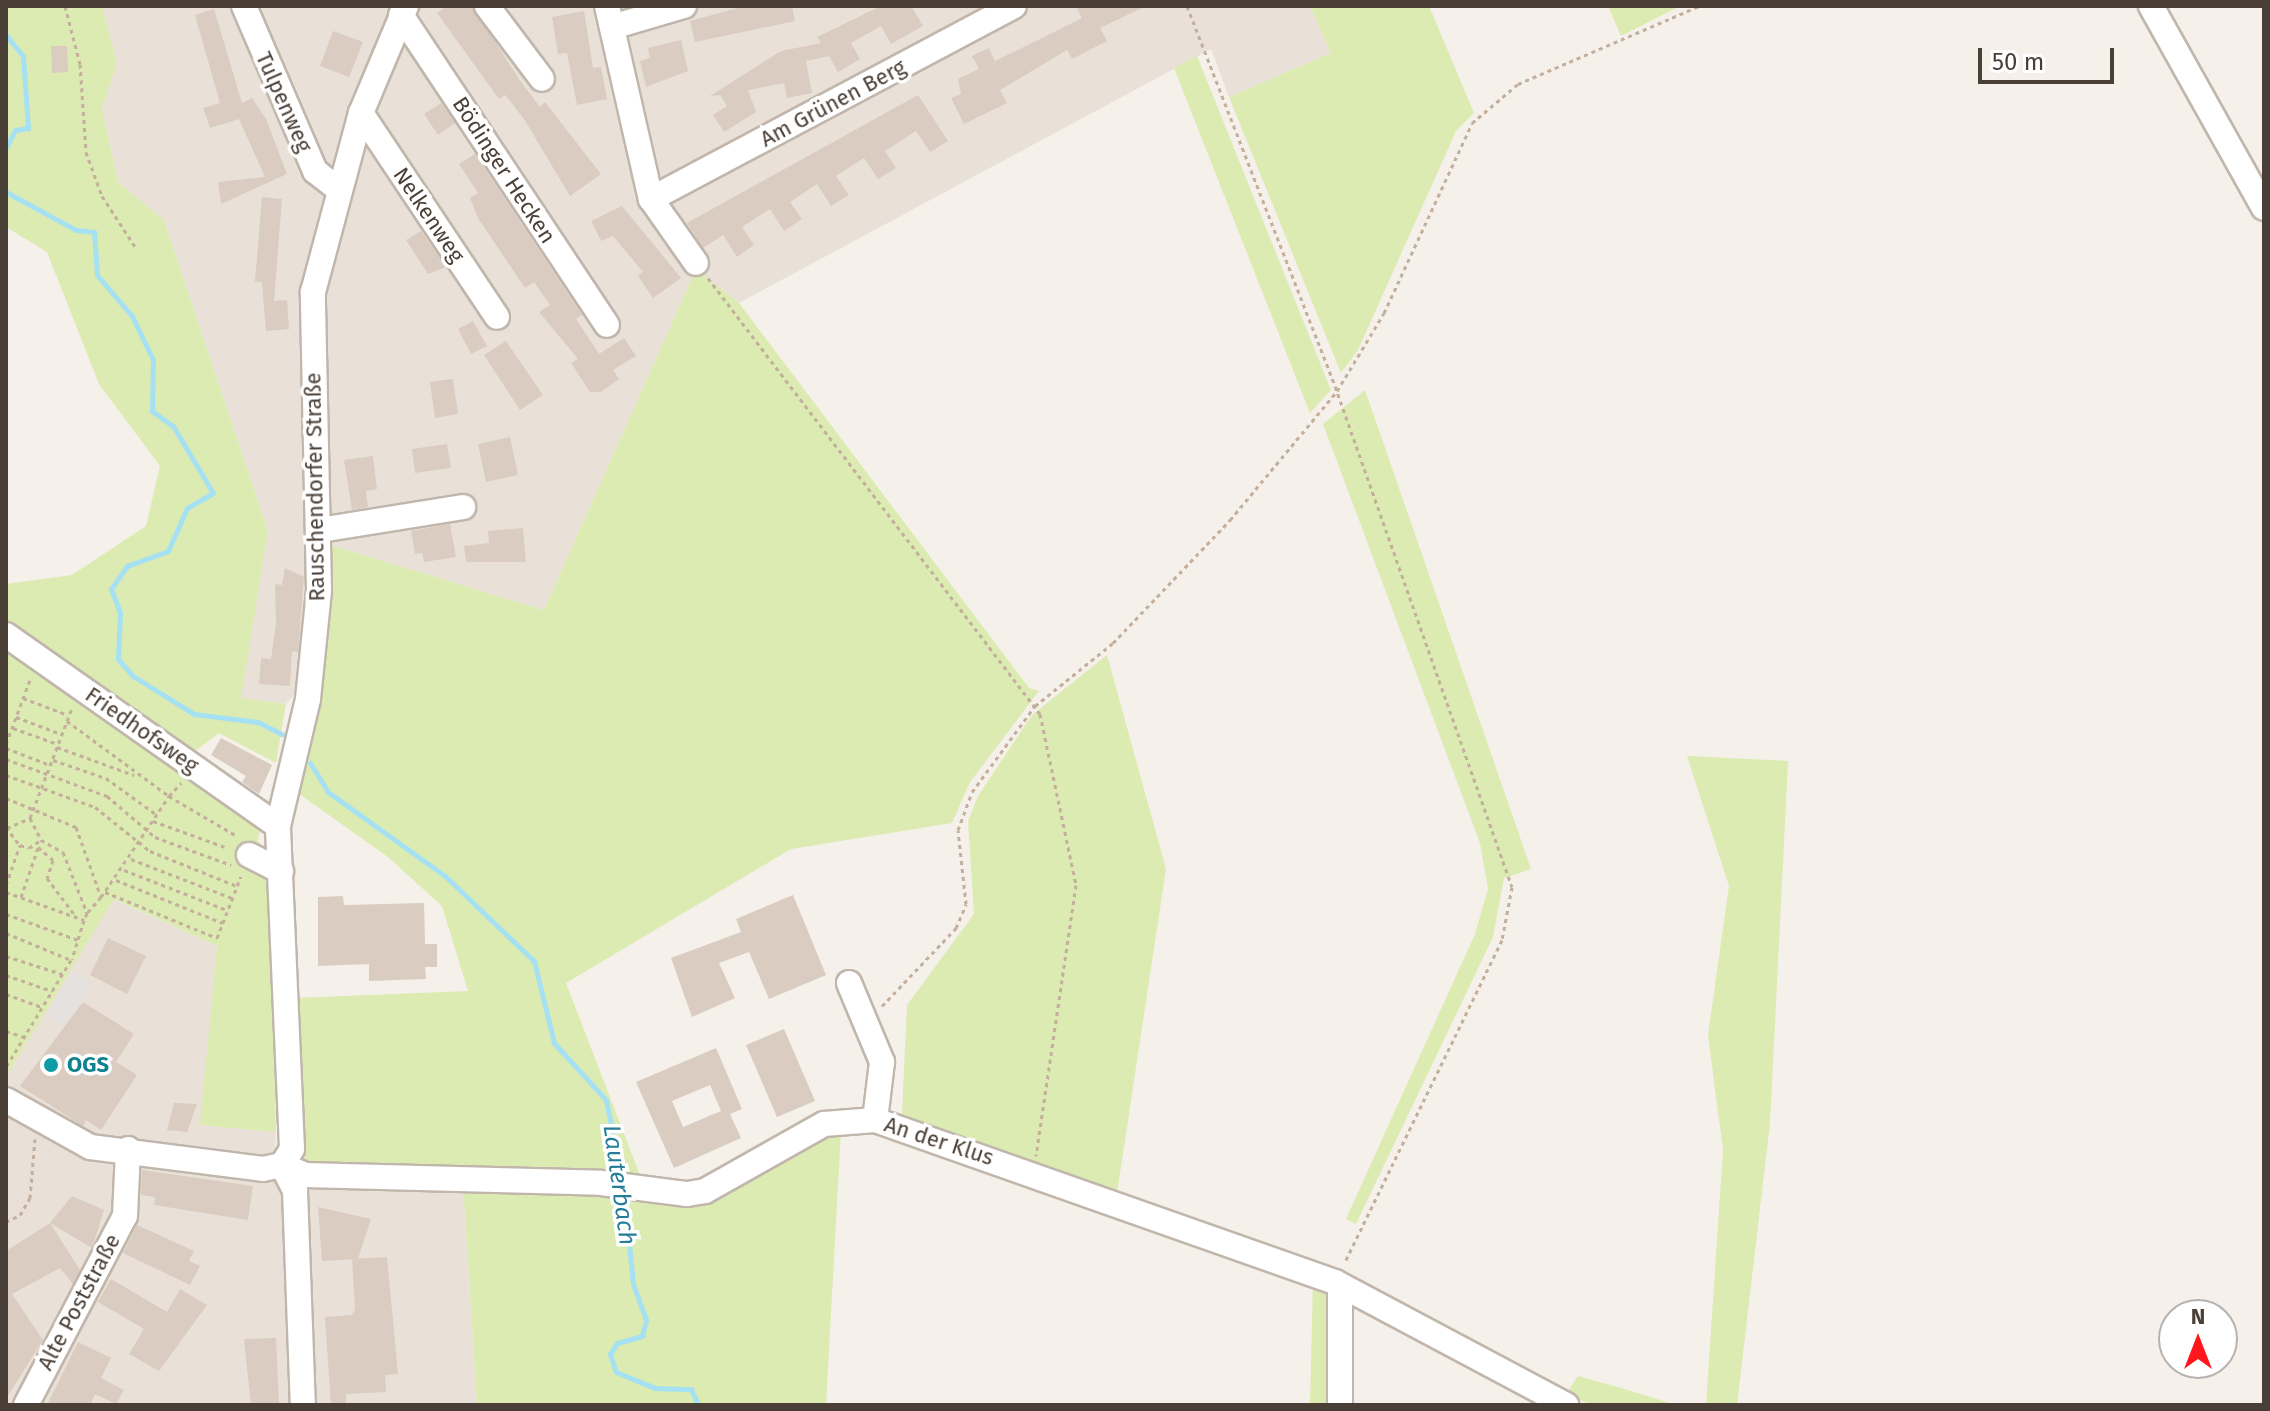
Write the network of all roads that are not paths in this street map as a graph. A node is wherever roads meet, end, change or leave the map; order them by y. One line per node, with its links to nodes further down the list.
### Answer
1 (244, 6): 10 (street, Tulpenweg)
2 (487, 6): 8 (street)
3 (684, 6): 7 (street)
4 (1014, 6): 11 (street, Am Grünen Berg)
5 (2151, 6): 12 (street)
6 (404, 10): 9 (street, Rauschendorfer Straße); 15 (street, Bödinger Hecken)
7 (609, 17): 11 (street)
8 (542, 79)
9 (361, 113): 10 (street, Rauschendorfer Straße); 14 (street, Nelkenweg)
10 (337, 188): 17 (street, Rauschendorfer Straße)
11 (651, 199): 13 (street)
12 (2264, 208)
13 (696, 263)
14 (497, 317)
15 (607, 325)
16 (463, 507): 17 (street)
17 (320, 530): 19 (street, Rauschendorfer Straße)
18 (6, 635): 19 (street, Friedhofsweg)
19 (278, 826): 21 (street, Rauschendorfer Straße)
20 (249, 855): 21 (street)
21 (281, 871): 26 (street, Rauschendorfer Straße)
22 (849, 983): 24 (street)
23 (6, 1100): 25 (street, An der Klus)
24 (875, 1120): 26 (street, An der Klus); 27 (street, An der Klus)
25 (128, 1149): 26 (street, An der Klus); 28 (street, Alte Poststraße)
26 (282, 1165): 29 (street)
27 (1338, 1283): 30 (street); 31 (street, An der Klus)
28 (26, 1405)
29 (303, 1405)
30 (1340, 1405)
31 (1566, 1405)

